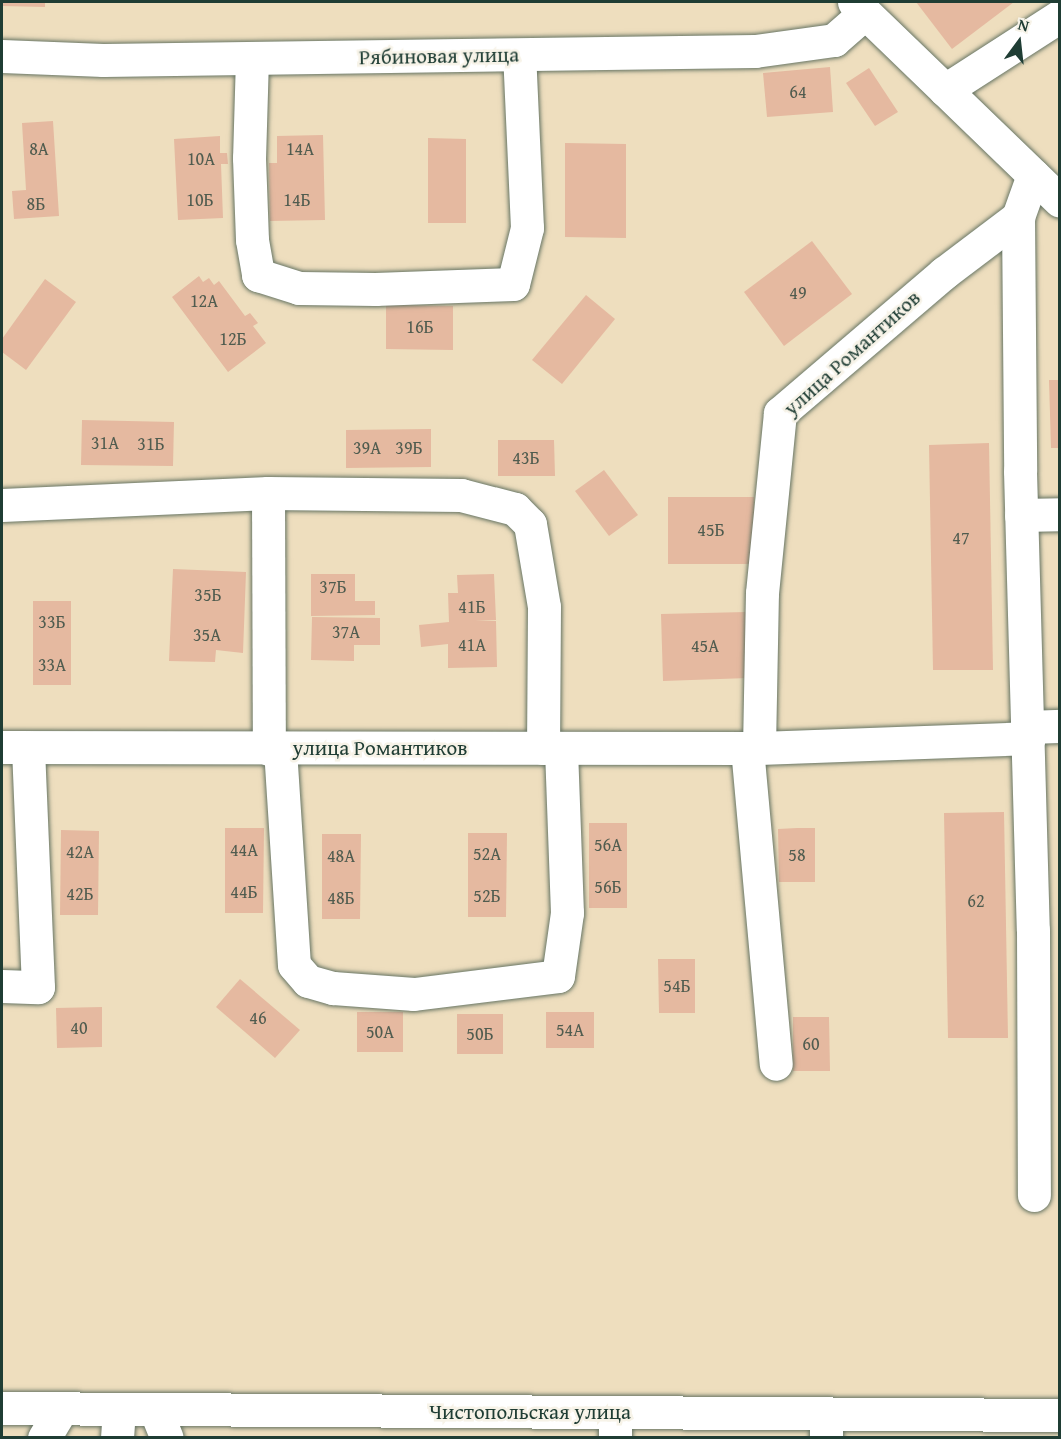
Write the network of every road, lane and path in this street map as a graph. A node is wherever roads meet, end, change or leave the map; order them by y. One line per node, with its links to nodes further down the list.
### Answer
1 (859, 7): 3 (street, Рябиновая улица); 6 (street)
2 (1059, 16): 6 (street)
3 (519, 55): 5 (street, Рябиновая улица); 5 (street)
4 (2, 56): 5 (street, Рябиновая улица)
5 (252, 58)
6 (945, 90): 7 (street)
7 (1034, 175): 8 (street); 9 (street)
8 (1059, 201)
9 (1018, 218): 13 (street); 17 (street, улица Романтиков)
10 (268, 493): 11 (street); 16 (street); 18 (street)
11 (2, 505)
12 (1059, 514): 13 (street)
13 (1021, 515): 14 (street)
14 (1039, 730): 17 (street, улица Романтиков); 19 (street)
15 (15, 747): 18 (street, улица Романтиков); 20 (street)
16 (552, 748): 17 (street, улица Романтиков); 18 (street, улица Романтиков); 18 (street)
17 (753, 748): 21 (street)
18 (275, 749)
19 (1046, 930): 22 (street)
20 (2, 986)
21 (776, 1064)
22 (1034, 1195)
23 (2, 1407): 24 (street, Чистопольская улица)
24 (62, 1408): 26 (street, Чистопольская улица); 30 (street)
25 (1059, 1414): 29 (street, Чистопольская улица)
26 (118, 1423): 27 (street, Чистопольская улица)
27 (161, 1423): 28 (street, Чистопольская улица)
28 (615, 1425): 29 (street, Чистопольская улица)
29 (826, 1426)
30 (44, 1437)

